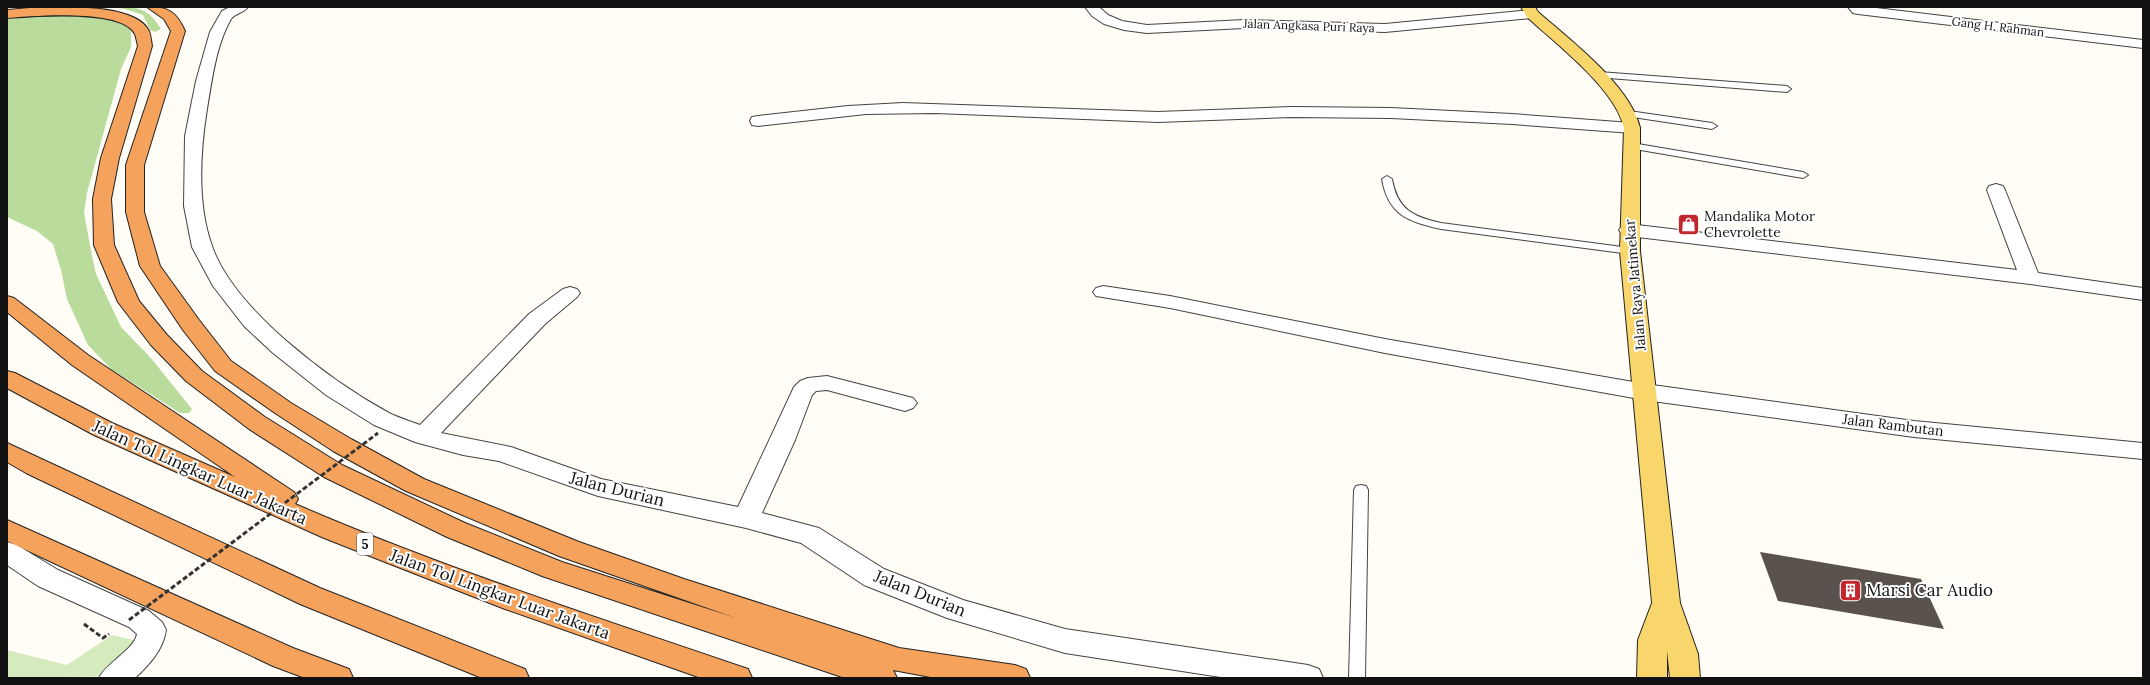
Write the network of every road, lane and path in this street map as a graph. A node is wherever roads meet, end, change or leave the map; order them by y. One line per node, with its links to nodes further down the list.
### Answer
1 (154, 7): 43 (highway)
2 (241, 7): 27 (street, Jalan Durian)
3 (1092, 7): 5 (street, Jalan Angkasa Puri Raya)
4 (1855, 7): 7 (street, Gang H. Rahman)
5 (1530, 10): 8 (main road)
6 (7, 14): 42 (highway)
7 (2143, 44)
8 (1599, 75): 9 (lane); 12 (main road)
9 (1787, 89)
10 (758, 121): 12 (street)
11 (1712, 126): 12 (lane)
12 (1631, 130): 13 (lane); 16 (main road, Jalan Raya Jatimekar)
13 (1803, 176)
14 (1387, 178): 17 (lane)
15 (1996, 190): 18 (street)
16 (1629, 230): 17 (main road, Jalan Raya Jatimekar); 18 (street)
17 (1630, 251): 24 (main road, Jalan Raya Jatimekar)
18 (2030, 278): 21 (street)
19 (1103, 292): 24 (street, Jalan Rambutan)
20 (570, 293): 27 (street)
21 (2143, 294)
22 (7, 302): 33 (highway)
23 (7, 378): 33 (highway, Jalan Tol Lingkar Luar Jakarta / 5)
24 (1645, 392): 29 (street, Jalan Rambutan); 35 (main road, Jalan Raya Jatimekar)
25 (905, 403): 31 (street)
26 (378, 433): 36 (path, bridge)
27 (424, 436): 31 (street, Jalan Durian)
28 (7, 451): 40 (highway)
29 (2143, 451)
30 (1361, 490): 45 (lane)
31 (746, 518): 44 (street, Jalan Durian)
32 (7, 530): 39 (highway)
33 (333, 531): 41 (highway, Jalan Tol Lingkar Luar Jakarta / 5)
34 (7, 552): 38 (street)
35 (1666, 603): 37 (main road); 46 (main road)
36 (129, 620)
37 (1688, 677)
38 (114, 678)
39 (338, 678)
40 (514, 678)
41 (737, 678)
42 (882, 678)
43 (1015, 678)
44 (1308, 678)
45 (1357, 678)
46 (1652, 678)

